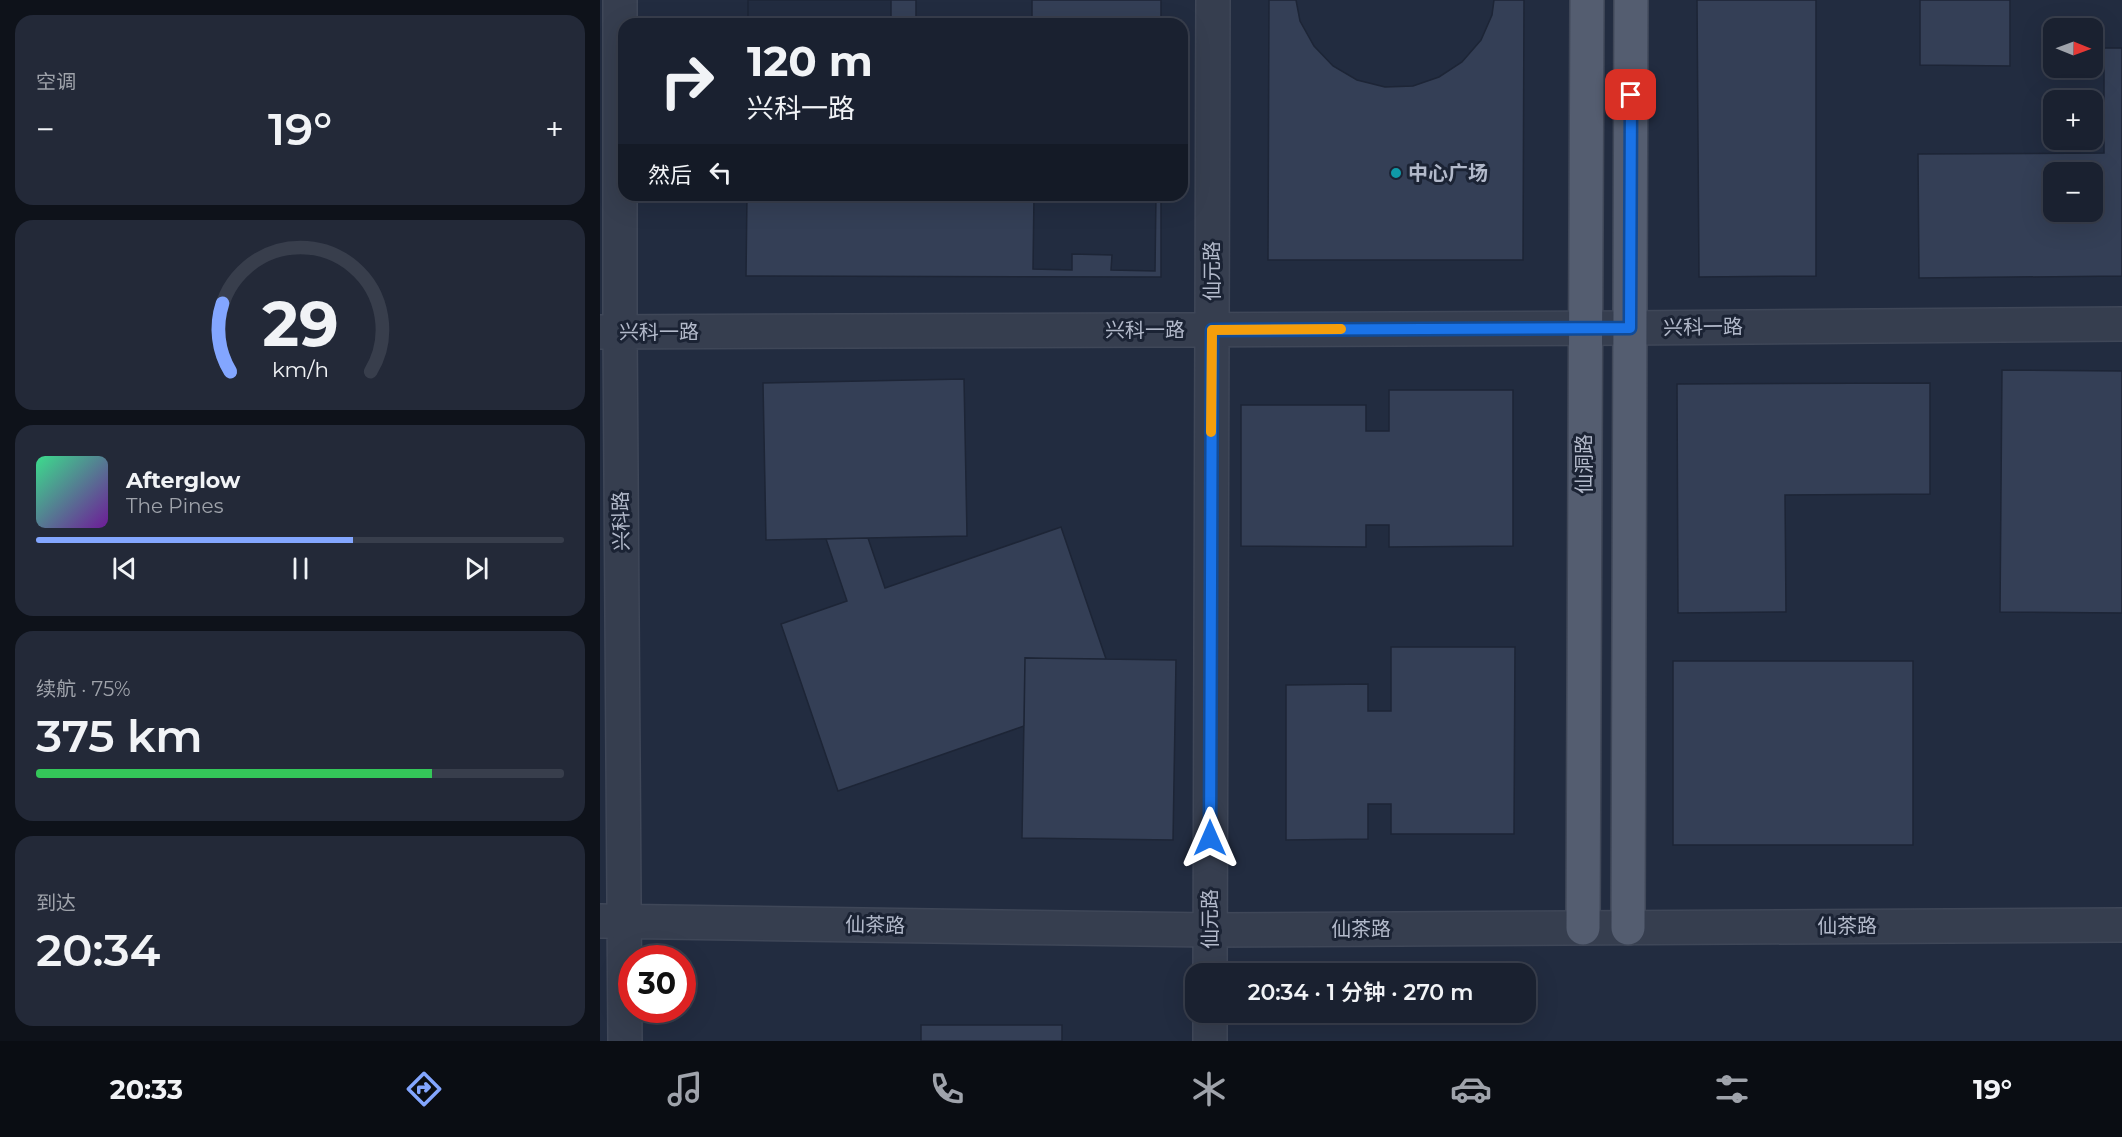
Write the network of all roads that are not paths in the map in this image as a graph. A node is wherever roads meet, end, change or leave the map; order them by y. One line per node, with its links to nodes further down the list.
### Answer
1 (620, 0): 5 (street, 兴科路)
2 (1213, 0): 10 (street, 仙元路)
3 (1587, 0): 8 (main road, 仙洞路)
4 (1631, 0): 9 (main road)
5 (619, 18)
6 (618, 66): 11 (street, 兴科路)
7 (2122, 324): 9 (street, 兴科一路)
8 (1585, 328): 9 (street, 兴科一路); 10 (street, 兴科一路); 14 (main road, 仙洞路)
9 (1630, 328): 15 (main road)
10 (1212, 330): 11 (street, 兴科一路); 16 (street, 仙元路)
11 (610, 332): 12 (street, 兴科路)
12 (613, 921): 16 (street, 仙茶路); 19 (street, 兴科路)
13 (2122, 925): 15 (street, 仙茶路)
14 (1582, 928): 15 (street, 仙茶路); 16 (street, 仙茶路)
15 (1628, 928)
16 (1210, 930): 17 (street, 仙元路)
17 (1210, 963)
18 (1210, 1023): 20 (street)
19 (625, 1041)
20 (1209, 1041)

